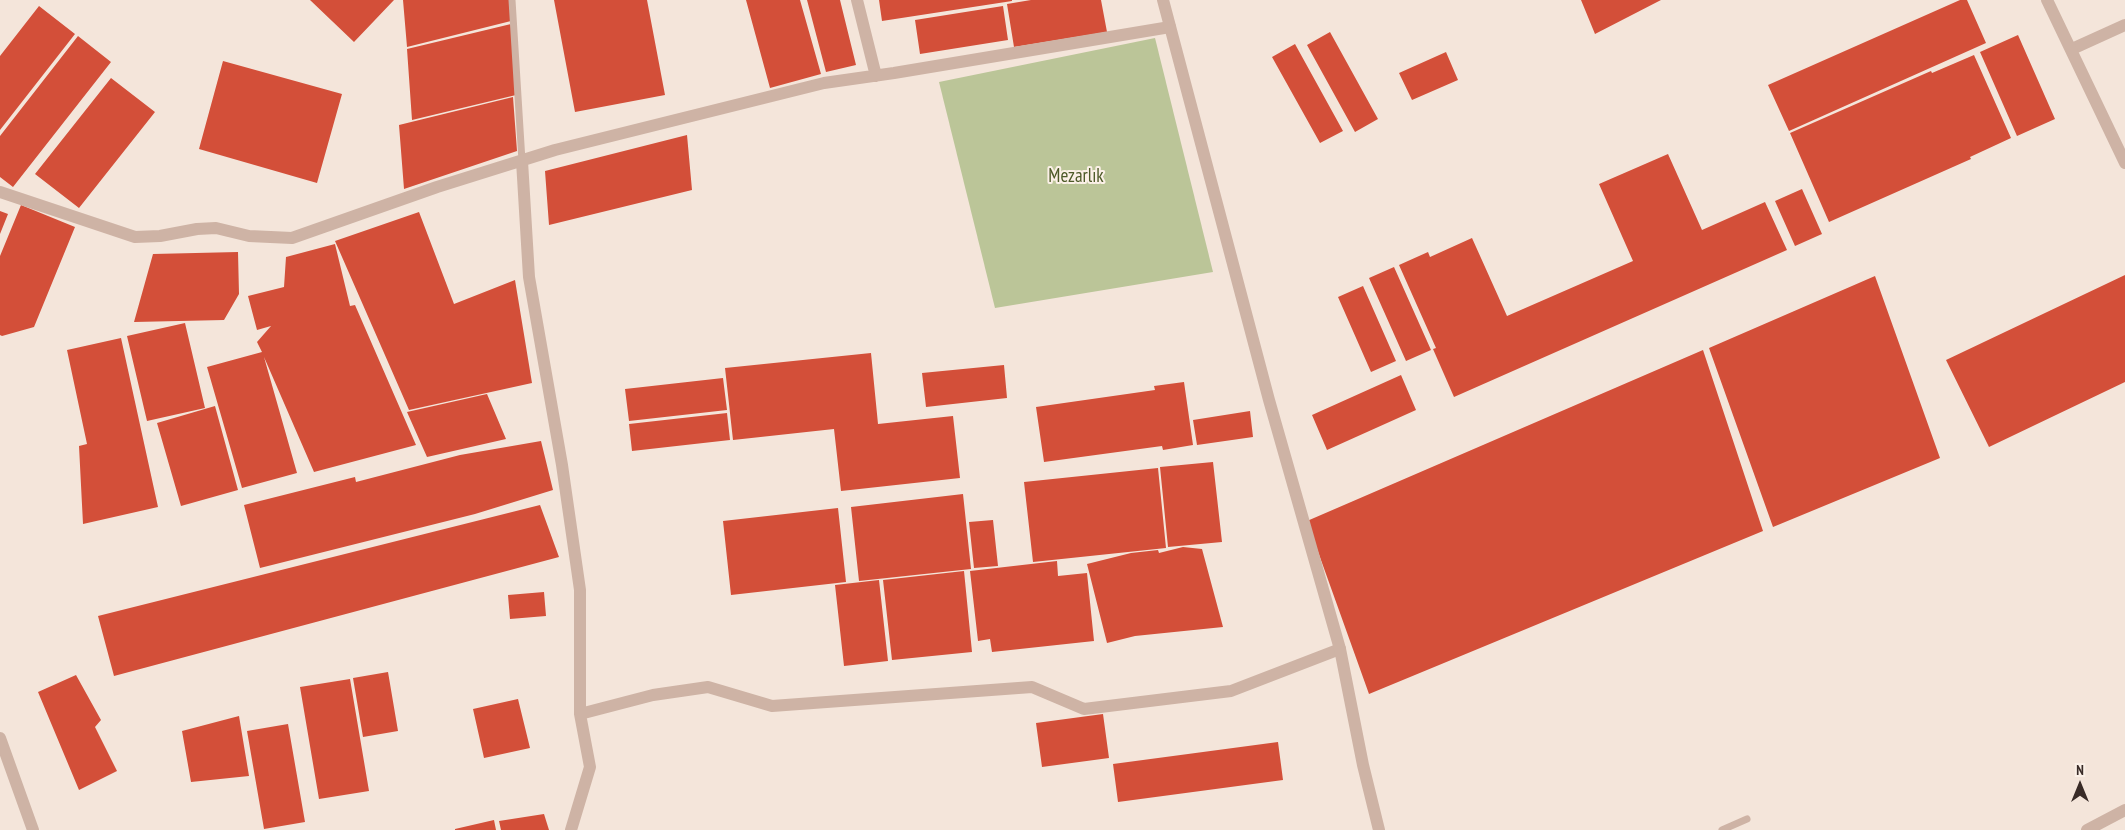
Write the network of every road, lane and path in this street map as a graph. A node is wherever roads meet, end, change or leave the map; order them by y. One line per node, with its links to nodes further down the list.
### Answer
1 (512, 0): 9 (lane)
2 (857, 0): 8 (street)
3 (1163, 0): 6 (street)
4 (2048, 0): 7 (street)
5 (2125, 25): 7 (street)
6 (1170, 27): 8 (street); 12 (street)
7 (2072, 49): 10 (street)
8 (876, 76): 9 (street)
9 (522, 161): 11 (street); 13 (street)
10 (2125, 163)
11 (0, 192)
12 (1340, 649): 13 (street); 19 (street)
13 (580, 714): 18 (street)
14 (0, 738): 17 (street)
15 (2125, 810): 21 (street)
16 (1747, 819): 20 (lane)
17 (32, 830)
18 (571, 830)
19 (1379, 830)
20 (1722, 830)
21 (2087, 830)

